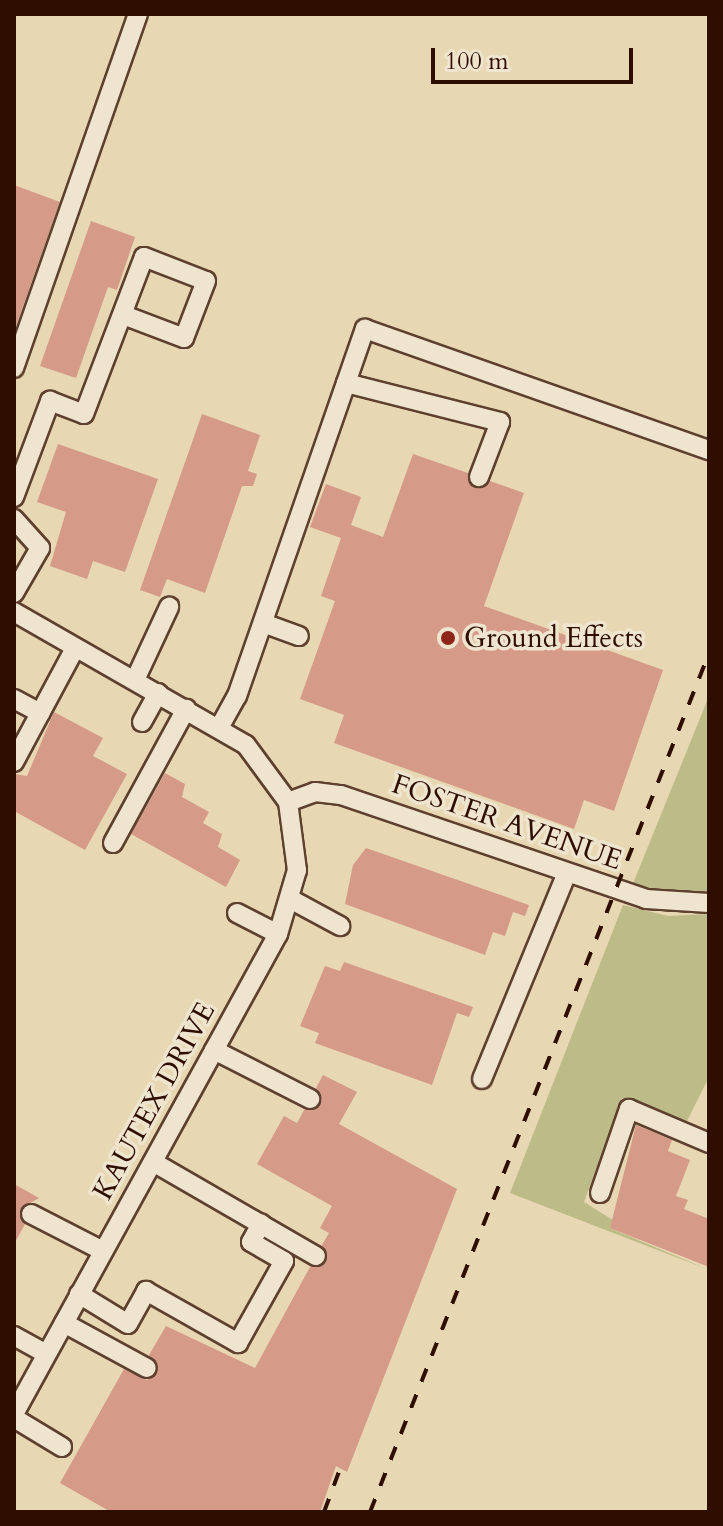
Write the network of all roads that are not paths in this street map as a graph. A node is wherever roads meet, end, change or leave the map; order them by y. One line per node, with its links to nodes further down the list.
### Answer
1 (138, 14): 3 (street)
2 (126, 316): 2 (street); 7 (street)
3 (14, 368)
4 (346, 383): 5 (street); 6 (street); 12 (street)
5 (709, 450)
6 (479, 477)
7 (14, 497)
8 (14, 519): 9 (street)
9 (14, 593)
10 (169, 607): 15 (street)
11 (14, 612): 14 (street)
12 (263, 623): 13 (street); 21 (street)
13 (299, 636)
14 (75, 648): 15 (street); 19 (street)
15 (135, 680): 16 (street)
16 (158, 693): 18 (street); 20 (street)
17 (14, 699): 19 (street)
18 (186, 709): 21 (street); 24 (street)
19 (40, 713): 22 (street)
20 (142, 722)
21 (219, 728): 23 (street)
22 (14, 762)
23 (288, 802): 25 (street, FOSTER AVENUE); 26 (street, KAUTEX DRIVE)
24 (113, 843)
25 (567, 873): 27 (street, FOSTER AVENUE); 32 (street)
26 (292, 900): 29 (street); 30 (street, KAUTEX DRIVE)
27 (709, 903)
28 (237, 913): 30 (street)
29 (340, 926)
30 (278, 934): 31 (street, KAUTEX DRIVE)
31 (214, 1050): 33 (street); 35 (street, KAUTEX DRIVE)
32 (482, 1079)
33 (310, 1099)
34 (709, 1143): 36 (street)
35 (153, 1162): 38 (street); 39 (street, KAUTEX DRIVE)
36 (600, 1193)
37 (31, 1214): 39 (street)
38 (261, 1224): 40 (street); 41 (street)
39 (103, 1251): 41 (street, KAUTEX DRIVE)
40 (316, 1256)
41 (79, 1294): 42 (street, KAUTEX DRIVE)
42 (64, 1323): 44 (street, KAUTEX DRIVE); 45 (street)
43 (14, 1336): 44 (street)
44 (46, 1354): 46 (street, KAUTEX DRIVE)
45 (147, 1368)
46 (22, 1382): 47 (street, KAUTEX DRIVE)
47 (14, 1416): 48 (street)
48 (62, 1447)

